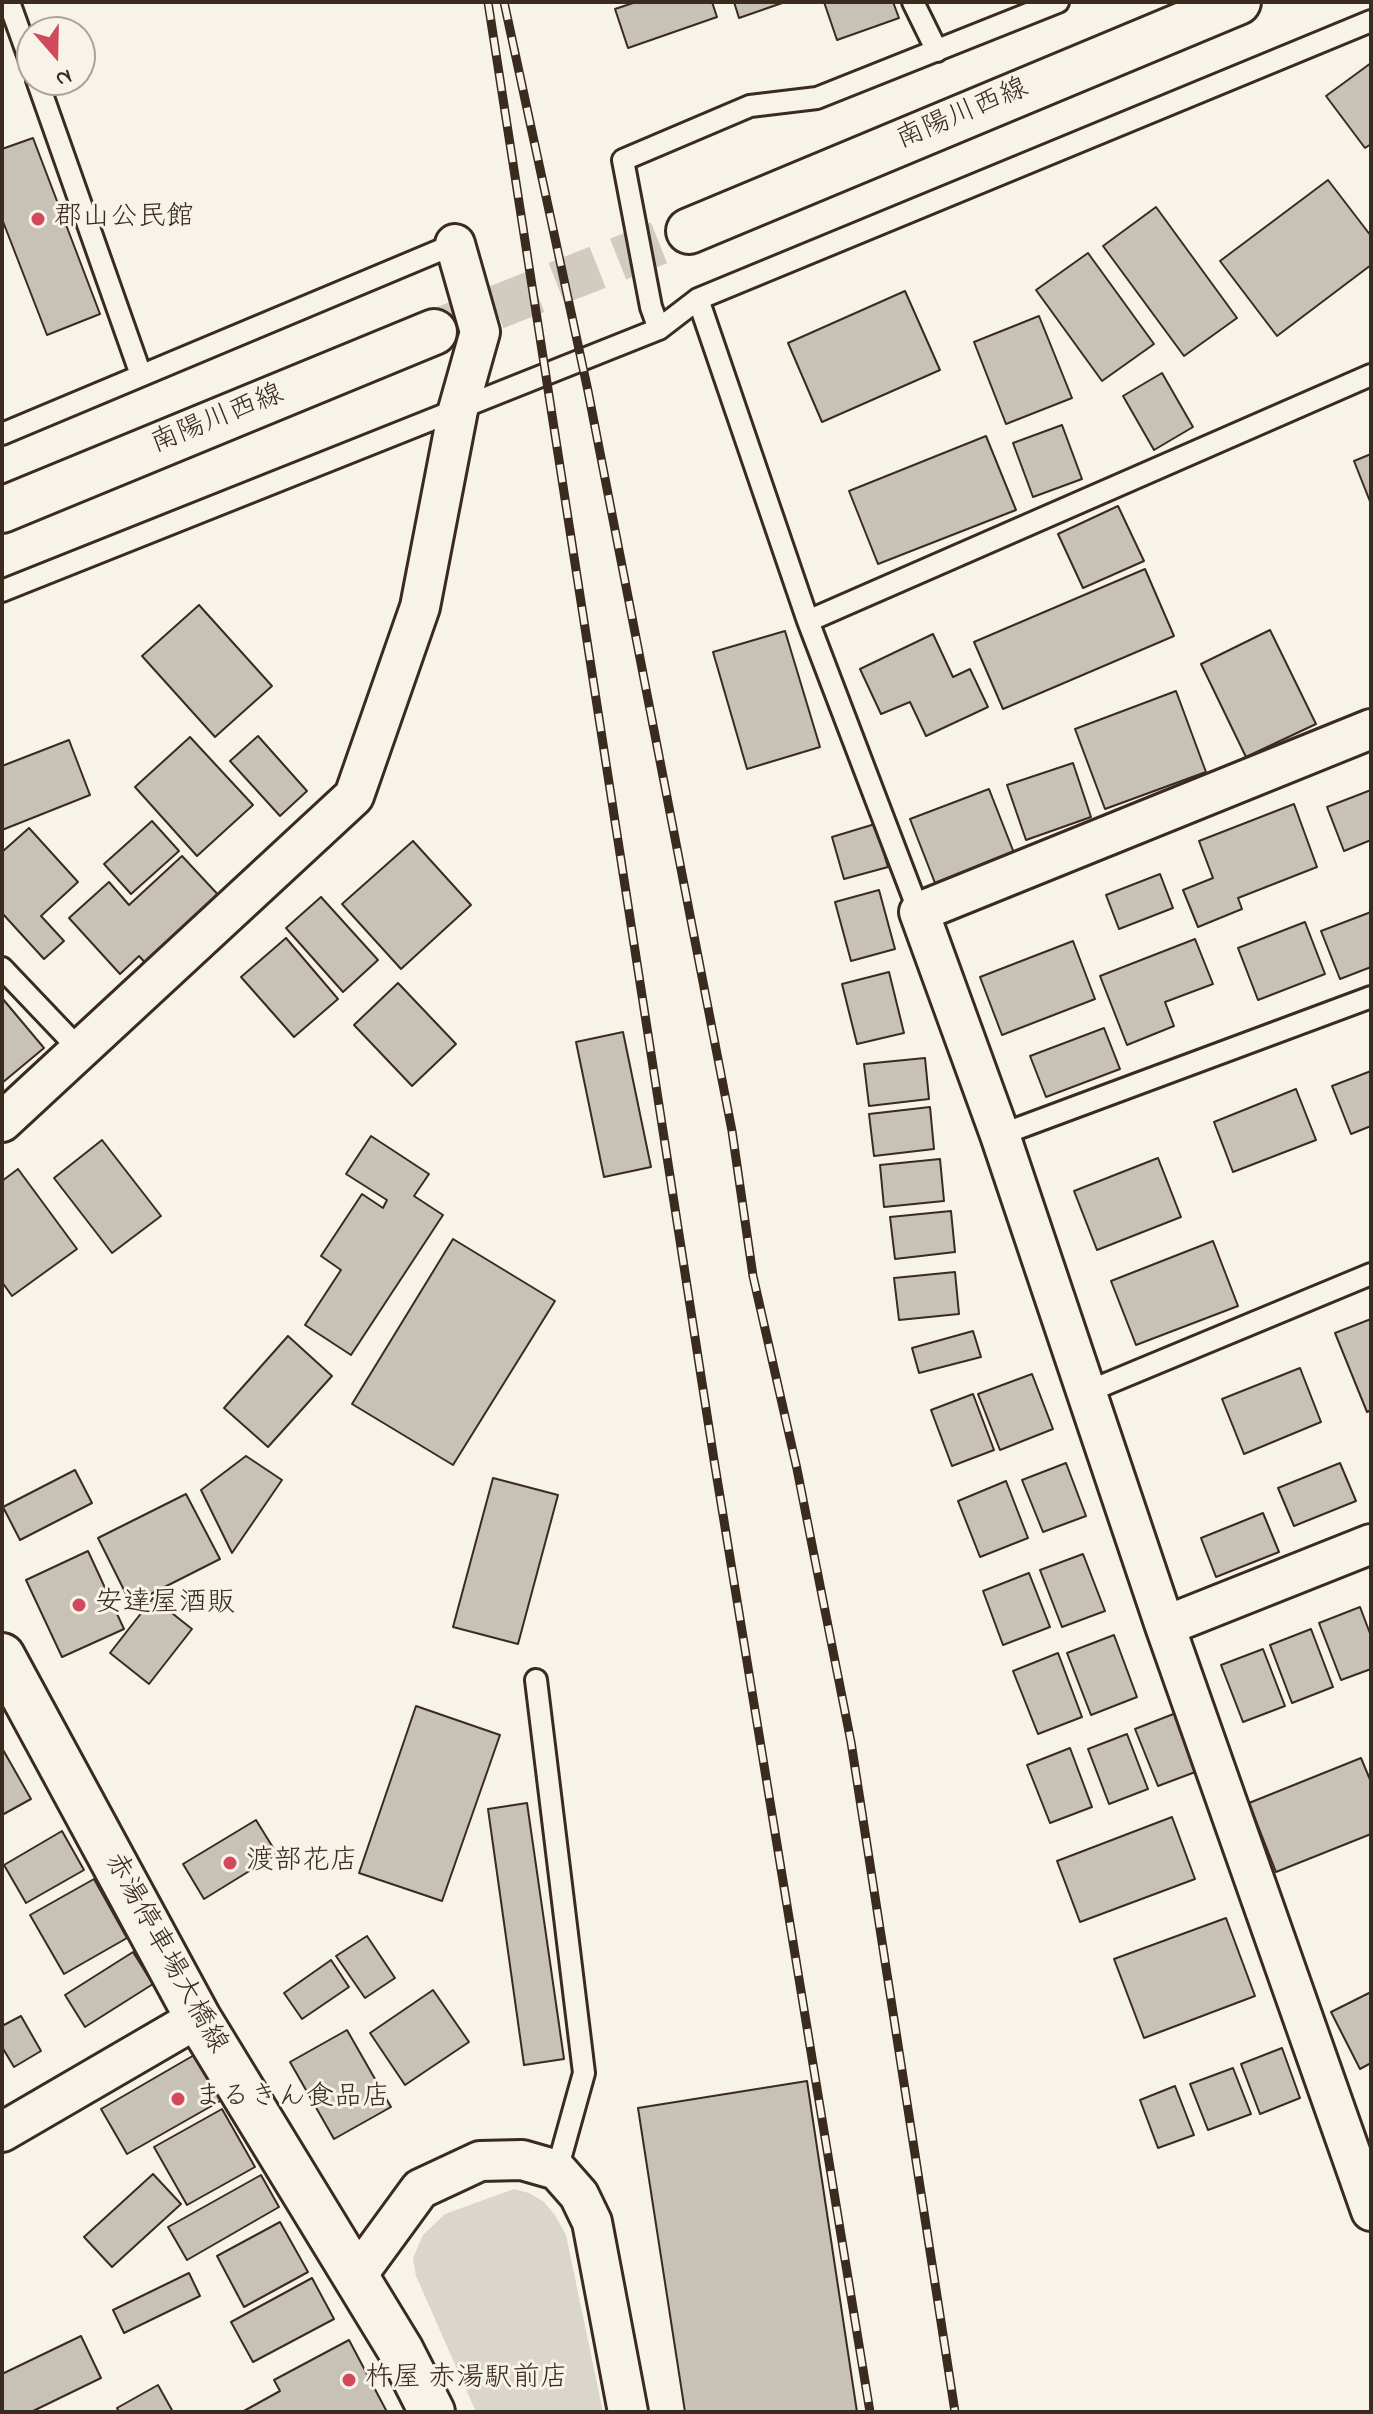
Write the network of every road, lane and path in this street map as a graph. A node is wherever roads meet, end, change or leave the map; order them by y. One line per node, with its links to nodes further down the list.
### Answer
1 (9, 2): 5 (lane)
2 (913, 2): 7 (lane)
3 (1058, 2): 7 (lane)
4 (1238, 2): 9 (main road, 南陽川西線)
5 (16, 21)
6 (1371, 21): 11 (lane)
7 (937, 51): 12 (lane)
8 (43, 96): 14 (lane)
9 (689, 231)
10 (455, 244): 14 (lane); 16 (street)
11 (698, 299): 12 (lane); 20 (lane)
12 (659, 329): 16 (lane)
13 (434, 332): 18 (main road, 南陽川西線)
14 (141, 375): 17 (lane)
15 (1371, 375): 20 (lane)
16 (458, 410): 19 (lane); 25 (street)
17 (2, 434)
18 (2, 510)
19 (2, 591)
20 (808, 621): 22 (lane)
21 (1371, 729): 22 (street)
22 (919, 912): 27 (street)
23 (2, 968): 25 (lane)
24 (1371, 997): 27 (lane)
25 (80, 1050): 26 (street)
26 (2, 1122)
27 (1000, 1135): 29 (street)
28 (1371, 1274): 29 (lane)
29 (1087, 1392): 31 (street)
30 (1371, 1544): 31 (street)
31 (1165, 1626): 37 (street)
32 (2, 1656): 34 (main road, 赤湯停車場大橋線)
33 (536, 1680): 36 (lane)
34 (198, 2018): 35 (street); 38 (main road, 赤湯停車場大橋線)
35 (2, 2132)
36 (557, 2170): 38 (street); 40 (street)
37 (1371, 2211)
38 (355, 2278): 39 (main road, 赤湯停車場大橋線)
39 (432, 2412)
40 (628, 2412)

